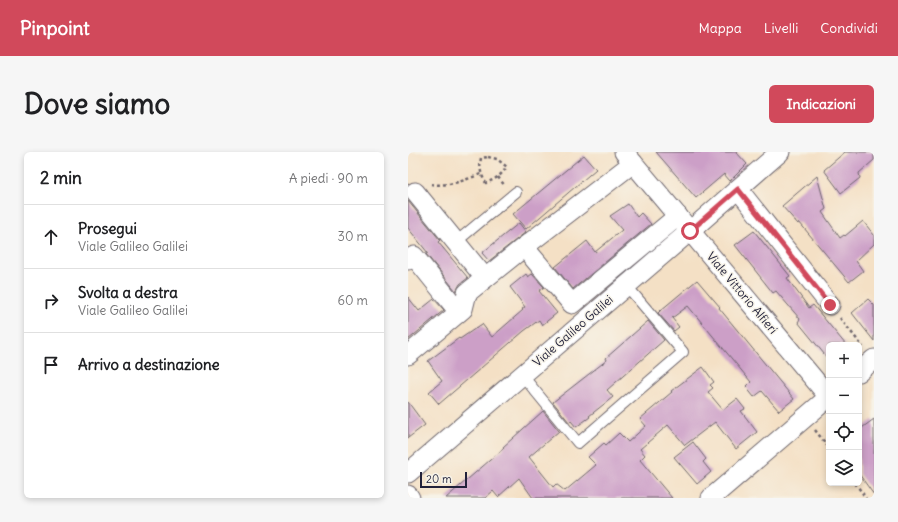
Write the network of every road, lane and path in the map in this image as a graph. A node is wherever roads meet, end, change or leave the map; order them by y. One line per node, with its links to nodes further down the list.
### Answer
1 (780, 152): 5 (street, Viale Galileo Galilei)
2 (629, 158): 7 (street, Viale Vittorio Alfieri); 10 (street)
3 (481, 174): 3 (path); 4 (path)
4 (420, 187): 9 (street)
5 (738, 189): 8 (street, Viale Galileo Galilei); 14 (street)
6 (516, 192): 9 (lane)
7 (678, 216): 8 (street, Viale Vittorio Alfieri); 10 (street)
8 (690, 231): 13 (street, Viale Galileo Galilei); 19 (street, Viale Vittorio Alfieri)
9 (456, 242): 12 (street)
10 (524, 247): 12 (street)
11 (408, 260): 15 (street)
12 (486, 278): 15 (street)
13 (626, 285): 18 (street, Viale Galileo Galilei); 18 (lane)
14 (830, 305): 17 (path)
15 (459, 312): 16 (street)
16 (408, 355)
17 (869, 363)
18 (522, 375): 23 (street, Viale Galileo Galilei)
19 (826, 393)
20 (826, 400): 21 (street)
21 (806, 417): 22 (path); 27 (street)
22 (826, 444)
23 (408, 473)
24 (857, 486): 28 (path)
25 (408, 495): 26 (street)
26 (410, 498)
27 (711, 498)
28 (866, 498)

